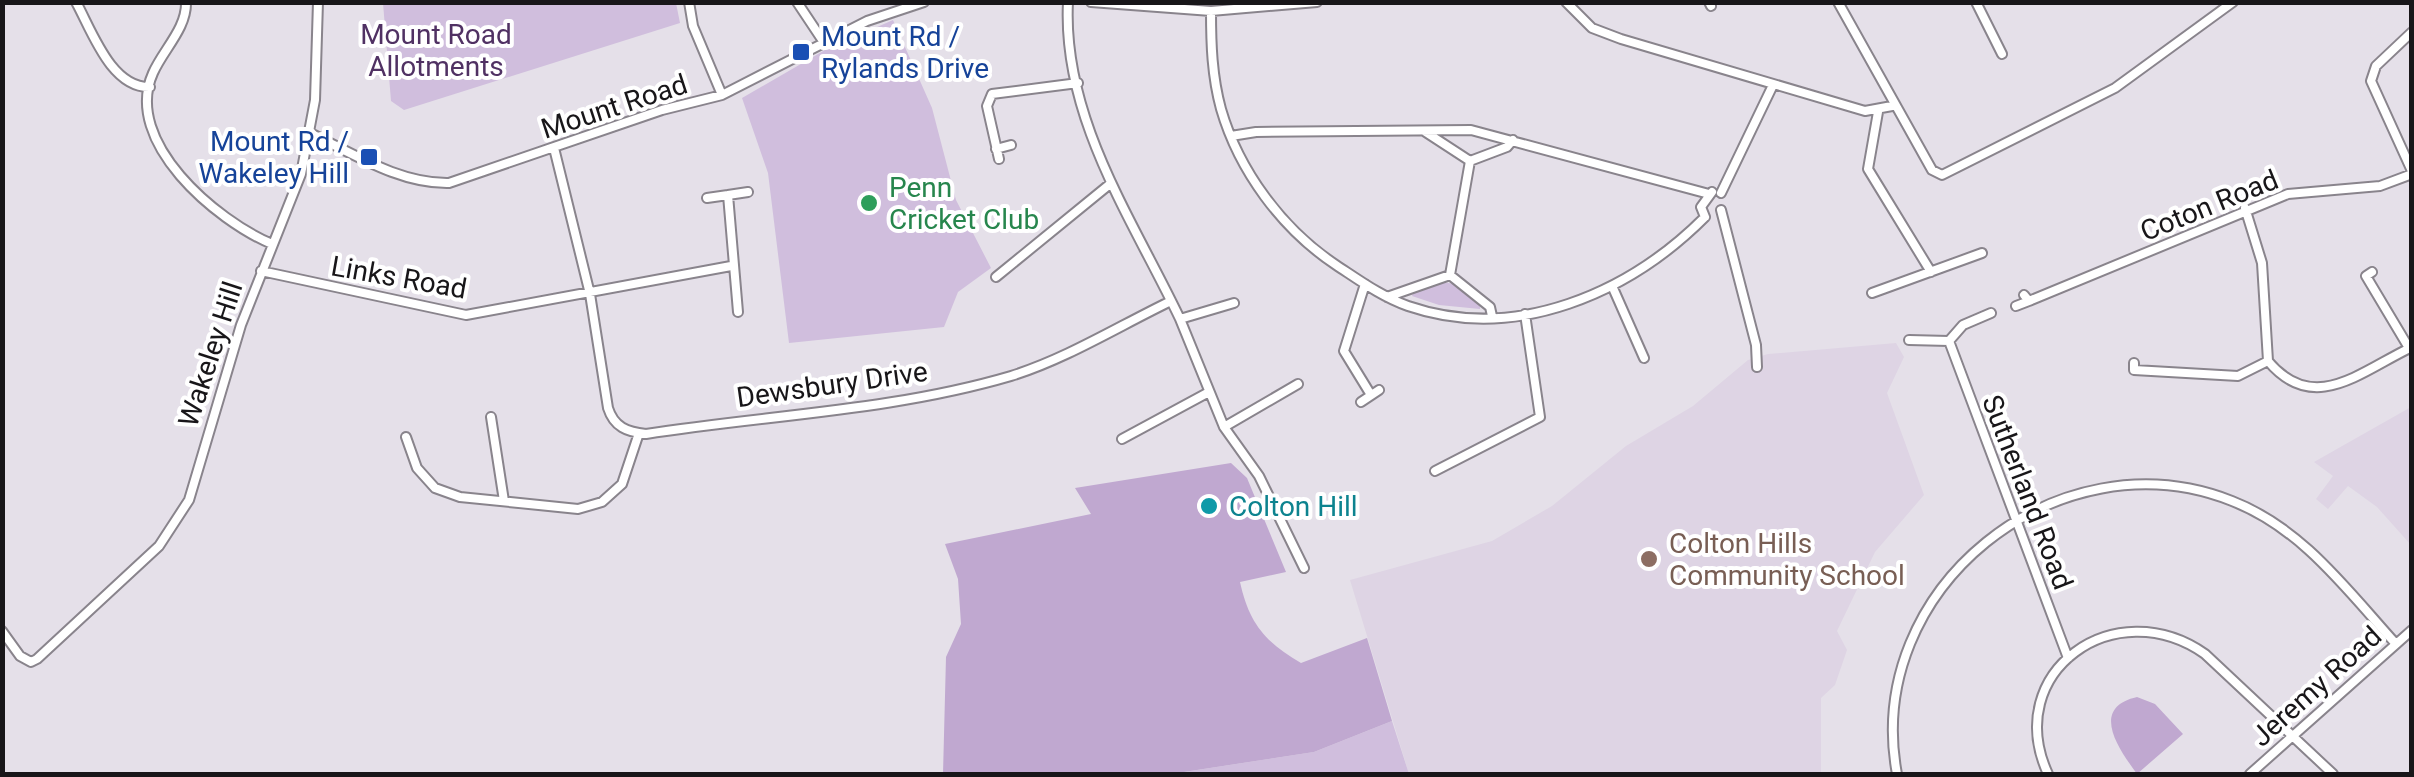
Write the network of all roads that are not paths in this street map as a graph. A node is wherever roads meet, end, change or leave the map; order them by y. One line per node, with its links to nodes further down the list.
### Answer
1 (76, 2): 22 (street)
2 (186, 2): 22 (street)
3 (318, 2): 27 (street, Wakeley Hill)
4 (689, 2): 23 (street)
5 (797, 2): 18 (street)
6 (924, 2): 14 (street, Mount Road)
7 (1068, 2): 20 (street)
8 (1091, 2): 16 (street)
9 (1317, 2): 15 (street)
10 (1566, 2): 21 (street)
11 (1838, 2): 24 (street)
12 (1976, 2): 19 (street)
13 (2234, 2): 24 (street)
14 (912, 4): 18 (street, Mount Road)
15 (1232, 6): 16 (street)
16 (1210, 11): 28 (street)
17 (2412, 32): 33 (street)
18 (824, 44): 23 (street, Mount Road)
19 (2002, 54)
20 (1078, 83): 30 (street); 34 (street)
21 (1773, 85): 25 (street); 36 (street)
22 (150, 87): 43 (street)
23 (722, 96): 31 (street, Mount Road)
24 (1892, 106): 25 (street)
25 (1878, 112): 47 (street)
26 (1424, 131): 28 (street); 29 (street); 32 (street)
27 (310, 133): 31 (street, Mount Road); 43 (street, Wakeley Hill)
28 (1230, 136): 51 (street)
29 (1513, 140): 32 (street); 37 (street)
30 (1011, 145)
31 (554, 148): 54 (street)
32 (1470, 161): 49 (street)
33 (2412, 172): 40 (street, Coton Road)
34 (1110, 184): 48 (street); 59 (street)
35 (748, 192): 38 (street)
36 (1721, 193): 37 (street); 41 (street)
37 (1709, 194): 42 (street)
38 (728, 195): 39 (street); 45 (street)
39 (707, 198)
40 (2246, 208): 61 (street, Coton Road); 72 (street)
41 (1722, 210): 42 (street); 73 (street)
42 (1705, 217): 52 (street)
43 (272, 244): 46 (street, Wakeley Hill)
44 (1982, 253): 47 (street)
45 (731, 266): 54 (street, Links Road); 57 (street)
46 (262, 271): 54 (street, Links Road); 90 (street, Wakeley Hill)
47 (1931, 272): 53 (street)
48 (996, 276)
49 (1450, 276): 58 (street); 66 (street)
50 (2366, 276): 70 (street)
51 (1365, 284): 58 (street); 79 (street)
52 (1613, 288): 64 (street); 71 (street)
53 (1872, 293)
54 (590, 294): 82 (street)
55 (750, 294): 57 (street)
56 (1216, 294): 62 (street)
57 (736, 295): 63 (street)
58 (1388, 297): 66 (street)
59 (1171, 301): 67 (street); 82 (street, Dewsbury Drive)
60 (1234, 303): 62 (street)
61 (2016, 306)
62 (1222, 308): 67 (street)
63 (738, 312)
64 (1525, 314): 66 (street); 85 (street)
65 (1992, 314): 69 (street)
66 (1492, 316)
67 (1180, 320): 77 (street)
68 (1909, 340): 69 (street)
69 (1949, 341): 87 (street, Sutherland Road)
70 (2410, 347): 72 (street)
71 (1644, 358)
72 (2268, 361): 74 (street)
73 (1757, 366)
74 (2133, 370)
75 (1298, 384): 76 (street)
76 (1288, 390): 78 (street); 81 (street)
77 (1209, 392): 81 (street); 84 (street)
78 (1294, 402)
79 (1361, 402)
80 (492, 418): 86 (street)
81 (1224, 427): 88 (street)
82 (639, 433): 86 (street)
83 (406, 437): 86 (street)
84 (1122, 439)
85 (1435, 472)
86 (504, 501)
87 (2014, 519): 91 (street); 92 (street, Sutherland Road); 94 (street)
88 (1304, 568)
89 (2412, 630): 91 (street, Jeremy Road)
90 (2, 631)
91 (2396, 644): 93 (street, Jeremy Road)
92 (2068, 658): 93 (street); 95 (street)
93 (2294, 737): 96 (street, Jeremy Road); 97 (street)
94 (1897, 774)
95 (2048, 774)
96 (2250, 774)
97 (2333, 774)

